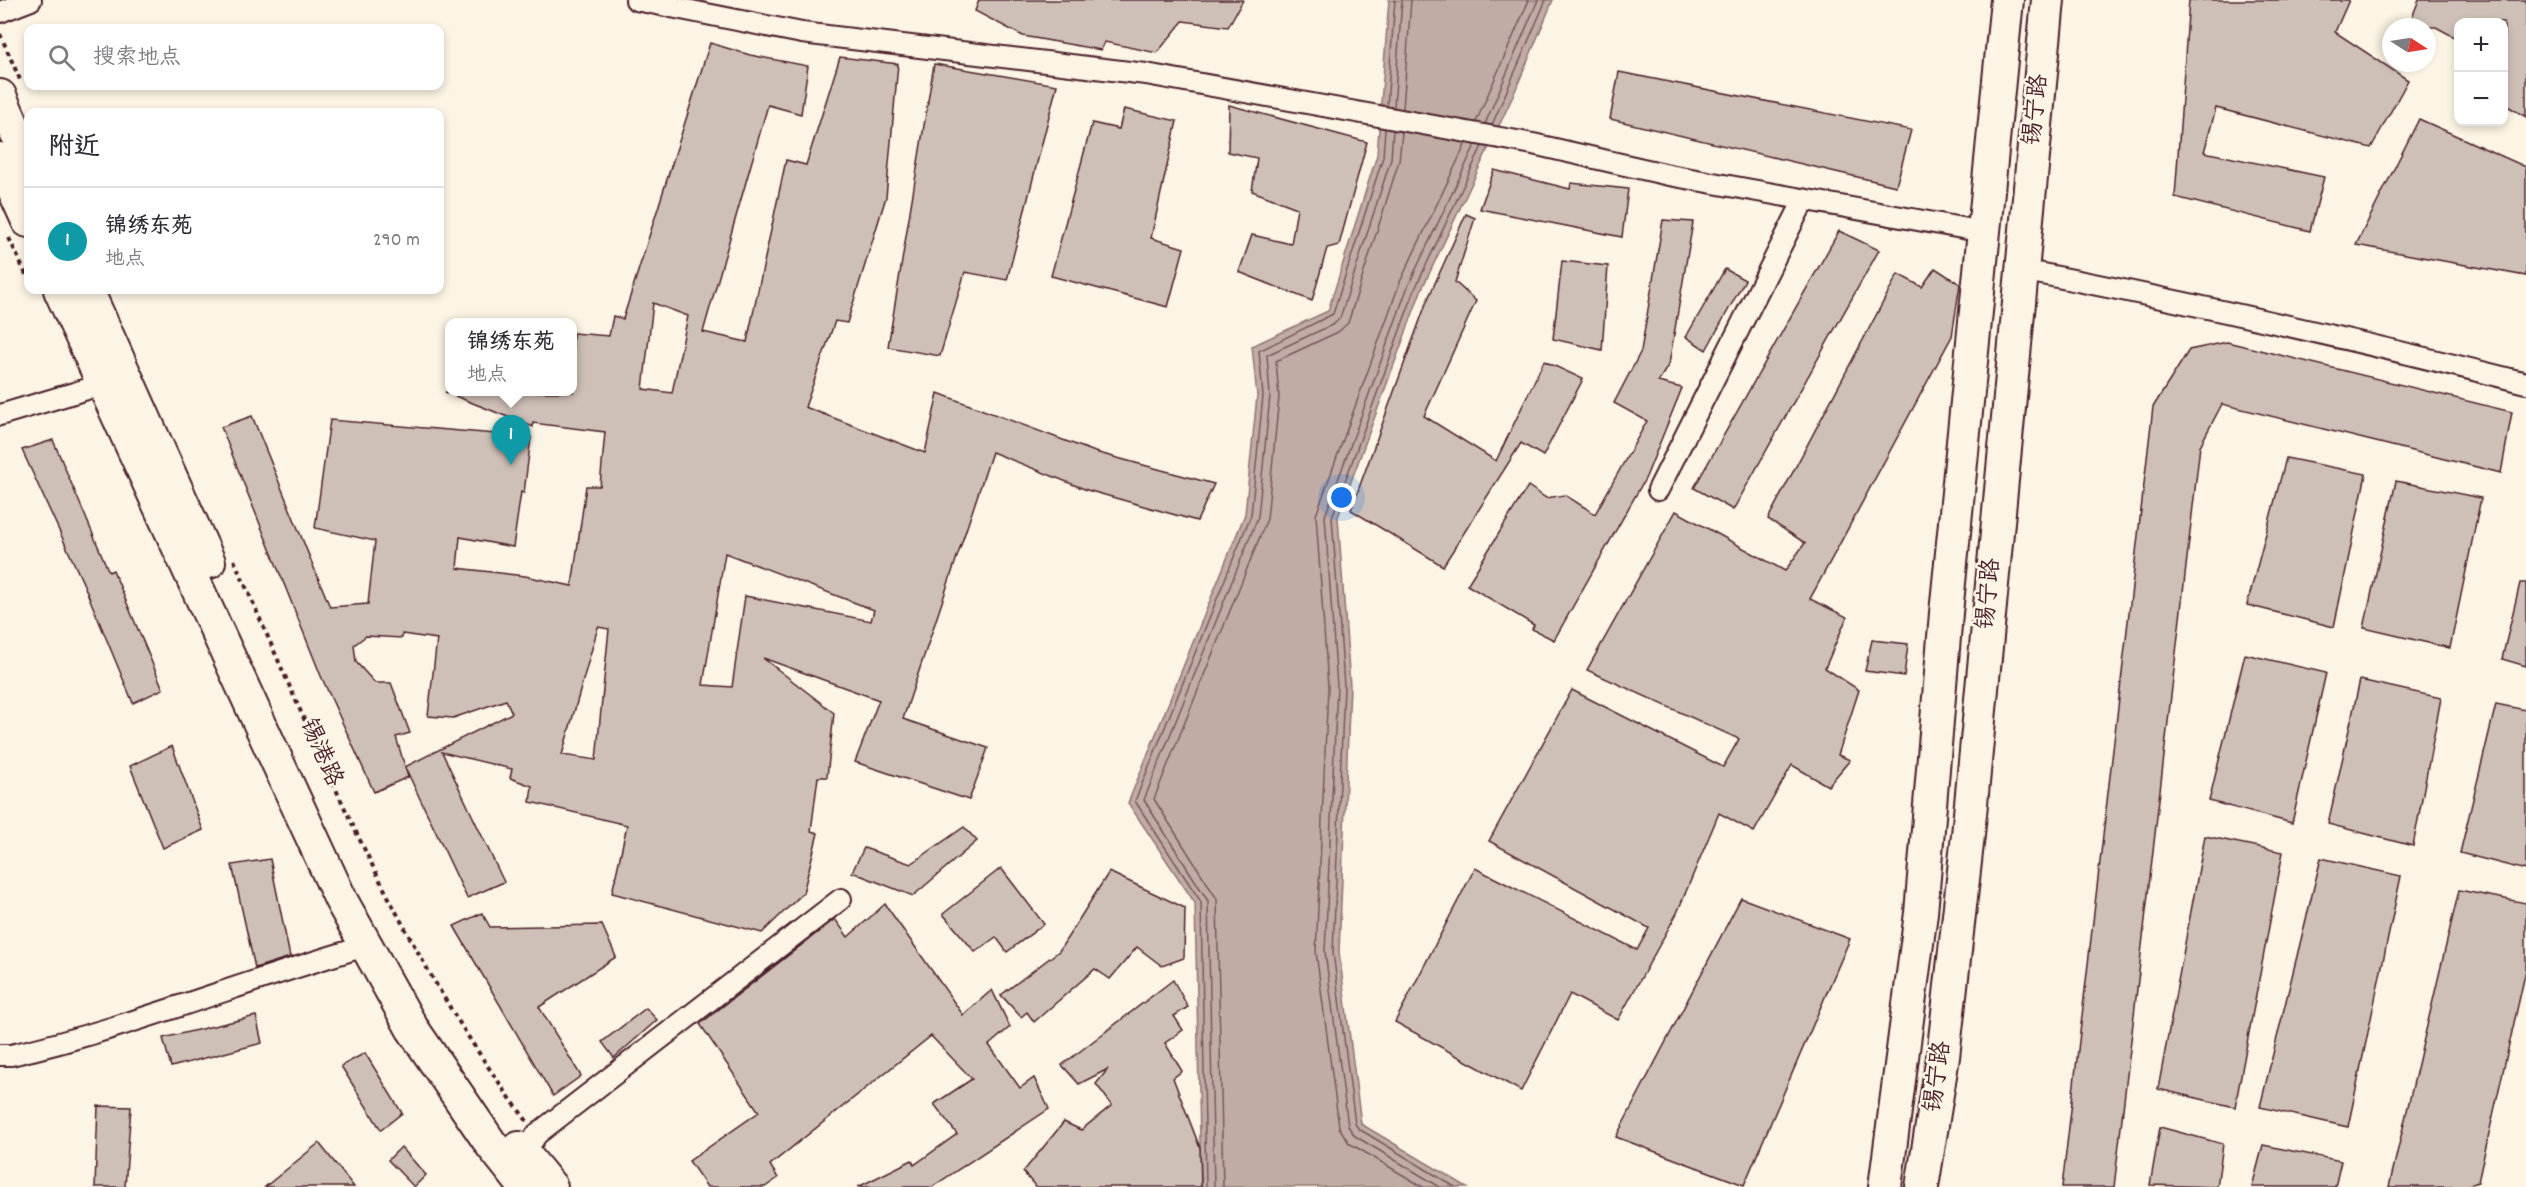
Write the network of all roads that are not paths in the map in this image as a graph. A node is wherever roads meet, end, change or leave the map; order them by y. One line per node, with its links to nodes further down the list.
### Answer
1 (31, 0): 5 (street)
2 (636, 0): 9 (street)
3 (2007, 0): 11 (main road, 锡宁路)
4 (2048, 0): 12 (main road, 锡宁路)
5 (0, 12)
6 (11, 90): 7 (main road)
7 (24, 144)
8 (0, 159): 10 (main road)
9 (1804, 200): 11 (street); 18 (street)
10 (17, 224)
11 (1984, 232): 25 (main road, 锡宁路)
12 (2021, 270): 15 (street); 26 (main road, 锡宁路)
13 (62, 294): 16 (main road, 锡港路)
14 (89, 294): 22 (main road, 锡港路)
15 (2526, 383)
16 (104, 384): 17 (street); 20 (main road, 锡港路)
17 (0, 415)
18 (1658, 490)
19 (841, 899): 22 (street)
20 (366, 946): 21 (street); 23 (main road, 锡港路)
21 (0, 1055)
22 (531, 1144): 24 (main road, 锡港路)
23 (525, 1187)
24 (550, 1187)
25 (1885, 1187)
26 (1922, 1187)

